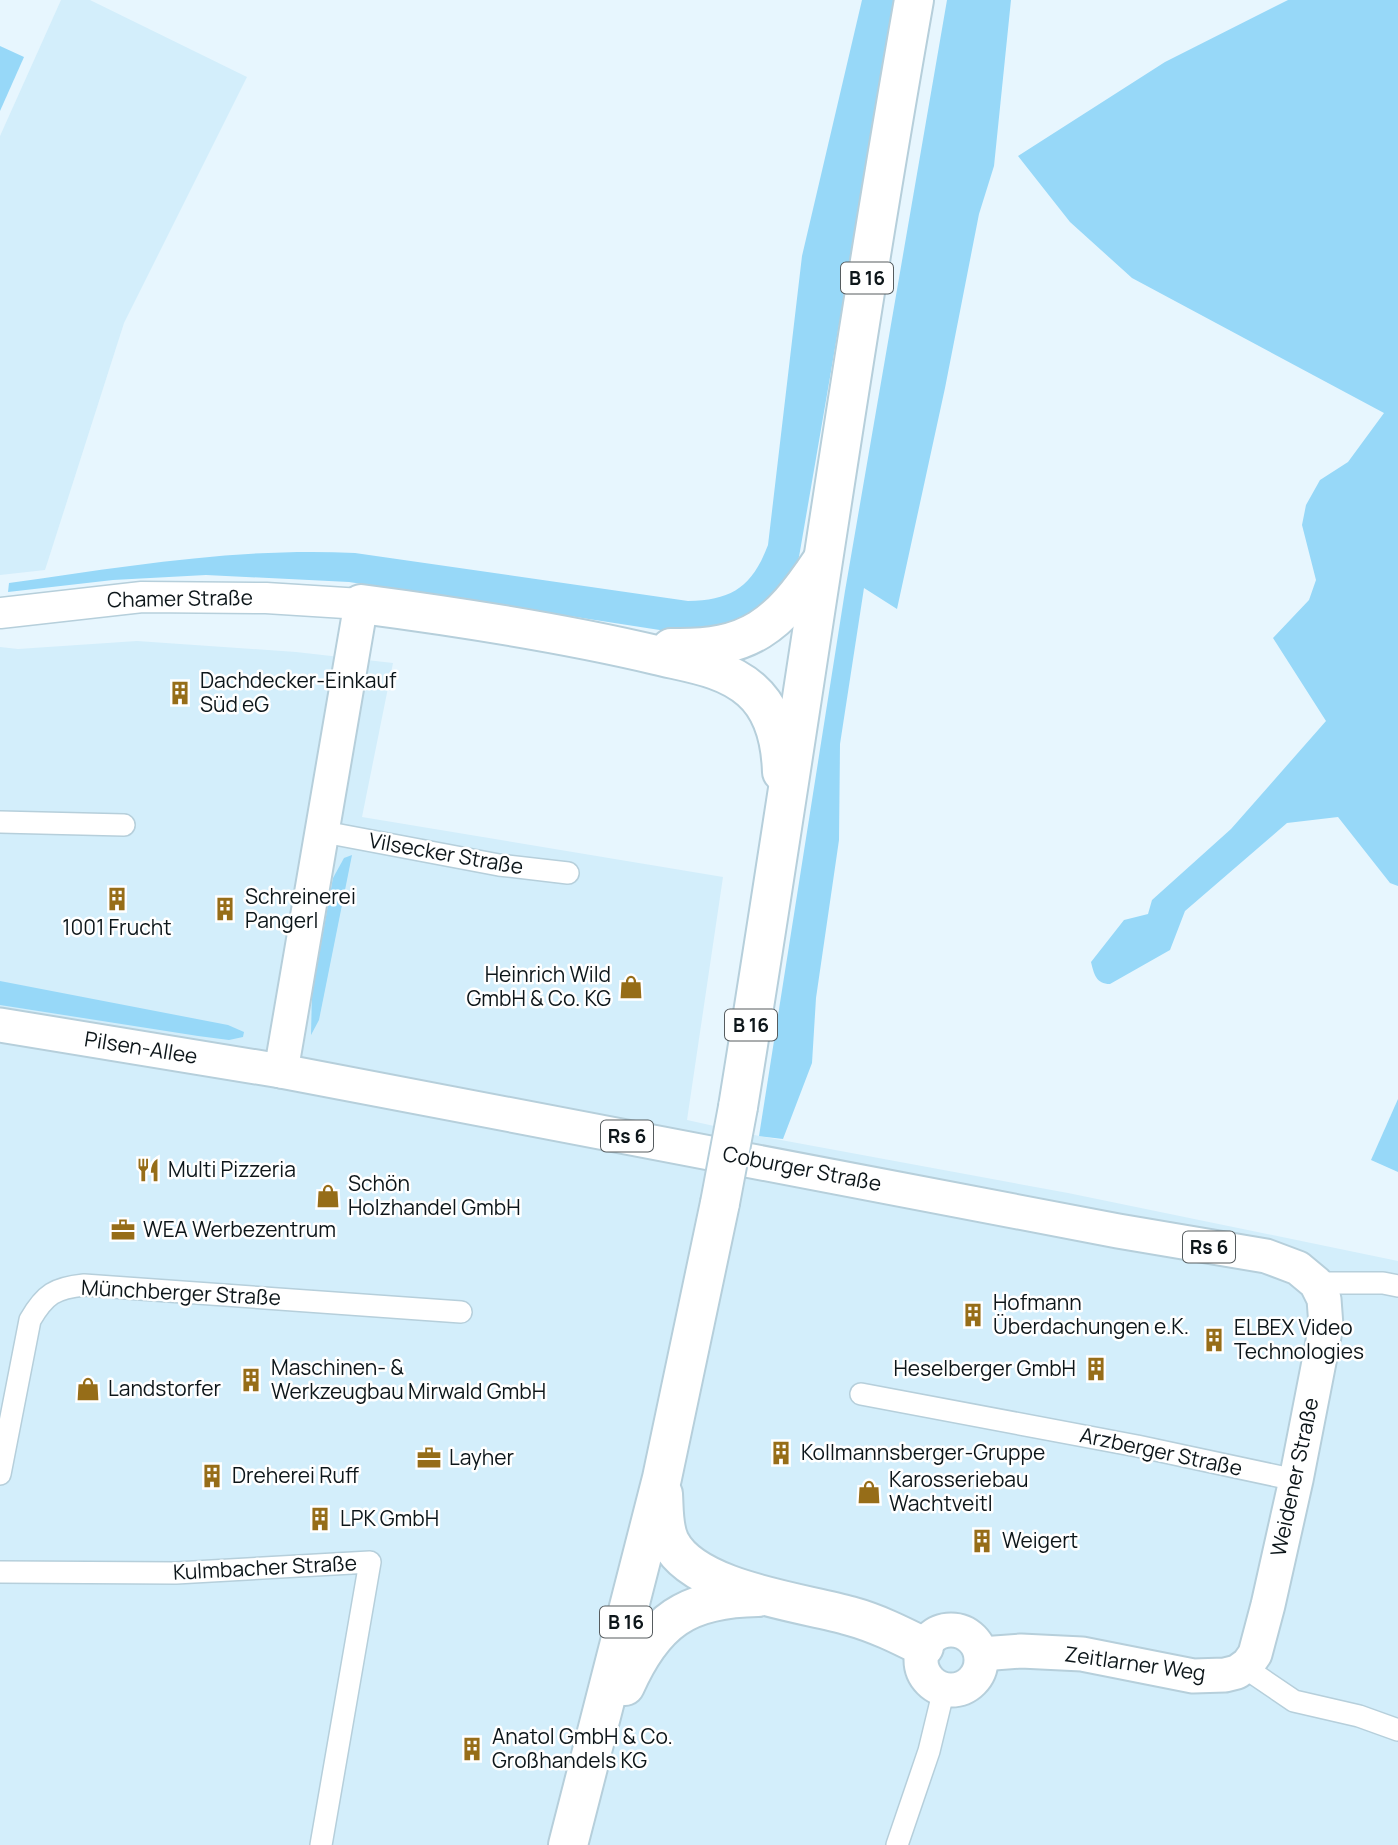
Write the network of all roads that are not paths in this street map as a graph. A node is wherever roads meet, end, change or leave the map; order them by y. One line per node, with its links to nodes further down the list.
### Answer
1 (914, 0): 2 (highway, B 16)
2 (825, 557): 5 (highway, B 16); 6 (highway, B 16)
3 (361, 604): 4 (street, Chamer Straße); 5 (highway); 9 (main road)
4 (0, 613)
5 (620, 646): 6 (highway, B 16)
6 (783, 820): 18 (highway, B 16, bridge)
7 (0, 822): 8 (street)
8 (124, 825)
9 (324, 832): 10 (street, Vilsecker Straße); 12 (main road)
10 (568, 873)
11 (0, 1025): 12 (main road, Pilsen-Allee)
12 (281, 1071): 13 (main road, Coburger Straße / Rs 6)
13 (1315, 1283): 14 (street); 19 (main road, Weidener Straße)
14 (1398, 1286)
15 (461, 1312): 17 (street, Münchberger Straße)
16 (861, 1394): 19 (street, Arzberger Straße)
17 (0, 1474)
18 (662, 1478): 21 (highway, B 16); 27 (highway, B 16)
19 (1296, 1480): 24 (main road, Weidener Straße)
20 (0, 1572): 28 (street, Kulmbacher Straße)
21 (769, 1597): 22 (highway); 27 (highway, B 16)
22 (924, 1647): 23 (main road); 25 (main road)
23 (981, 1654): 24 (main road, Zeitlarner Weg); 25 (main road)
24 (1244, 1667): 26 (street)
25 (944, 1689): 30 (street)
26 (1398, 1730)
27 (590, 1765): 29 (highway, B 16)
28 (321, 1845)
29 (568, 1845)
30 (897, 1845)

